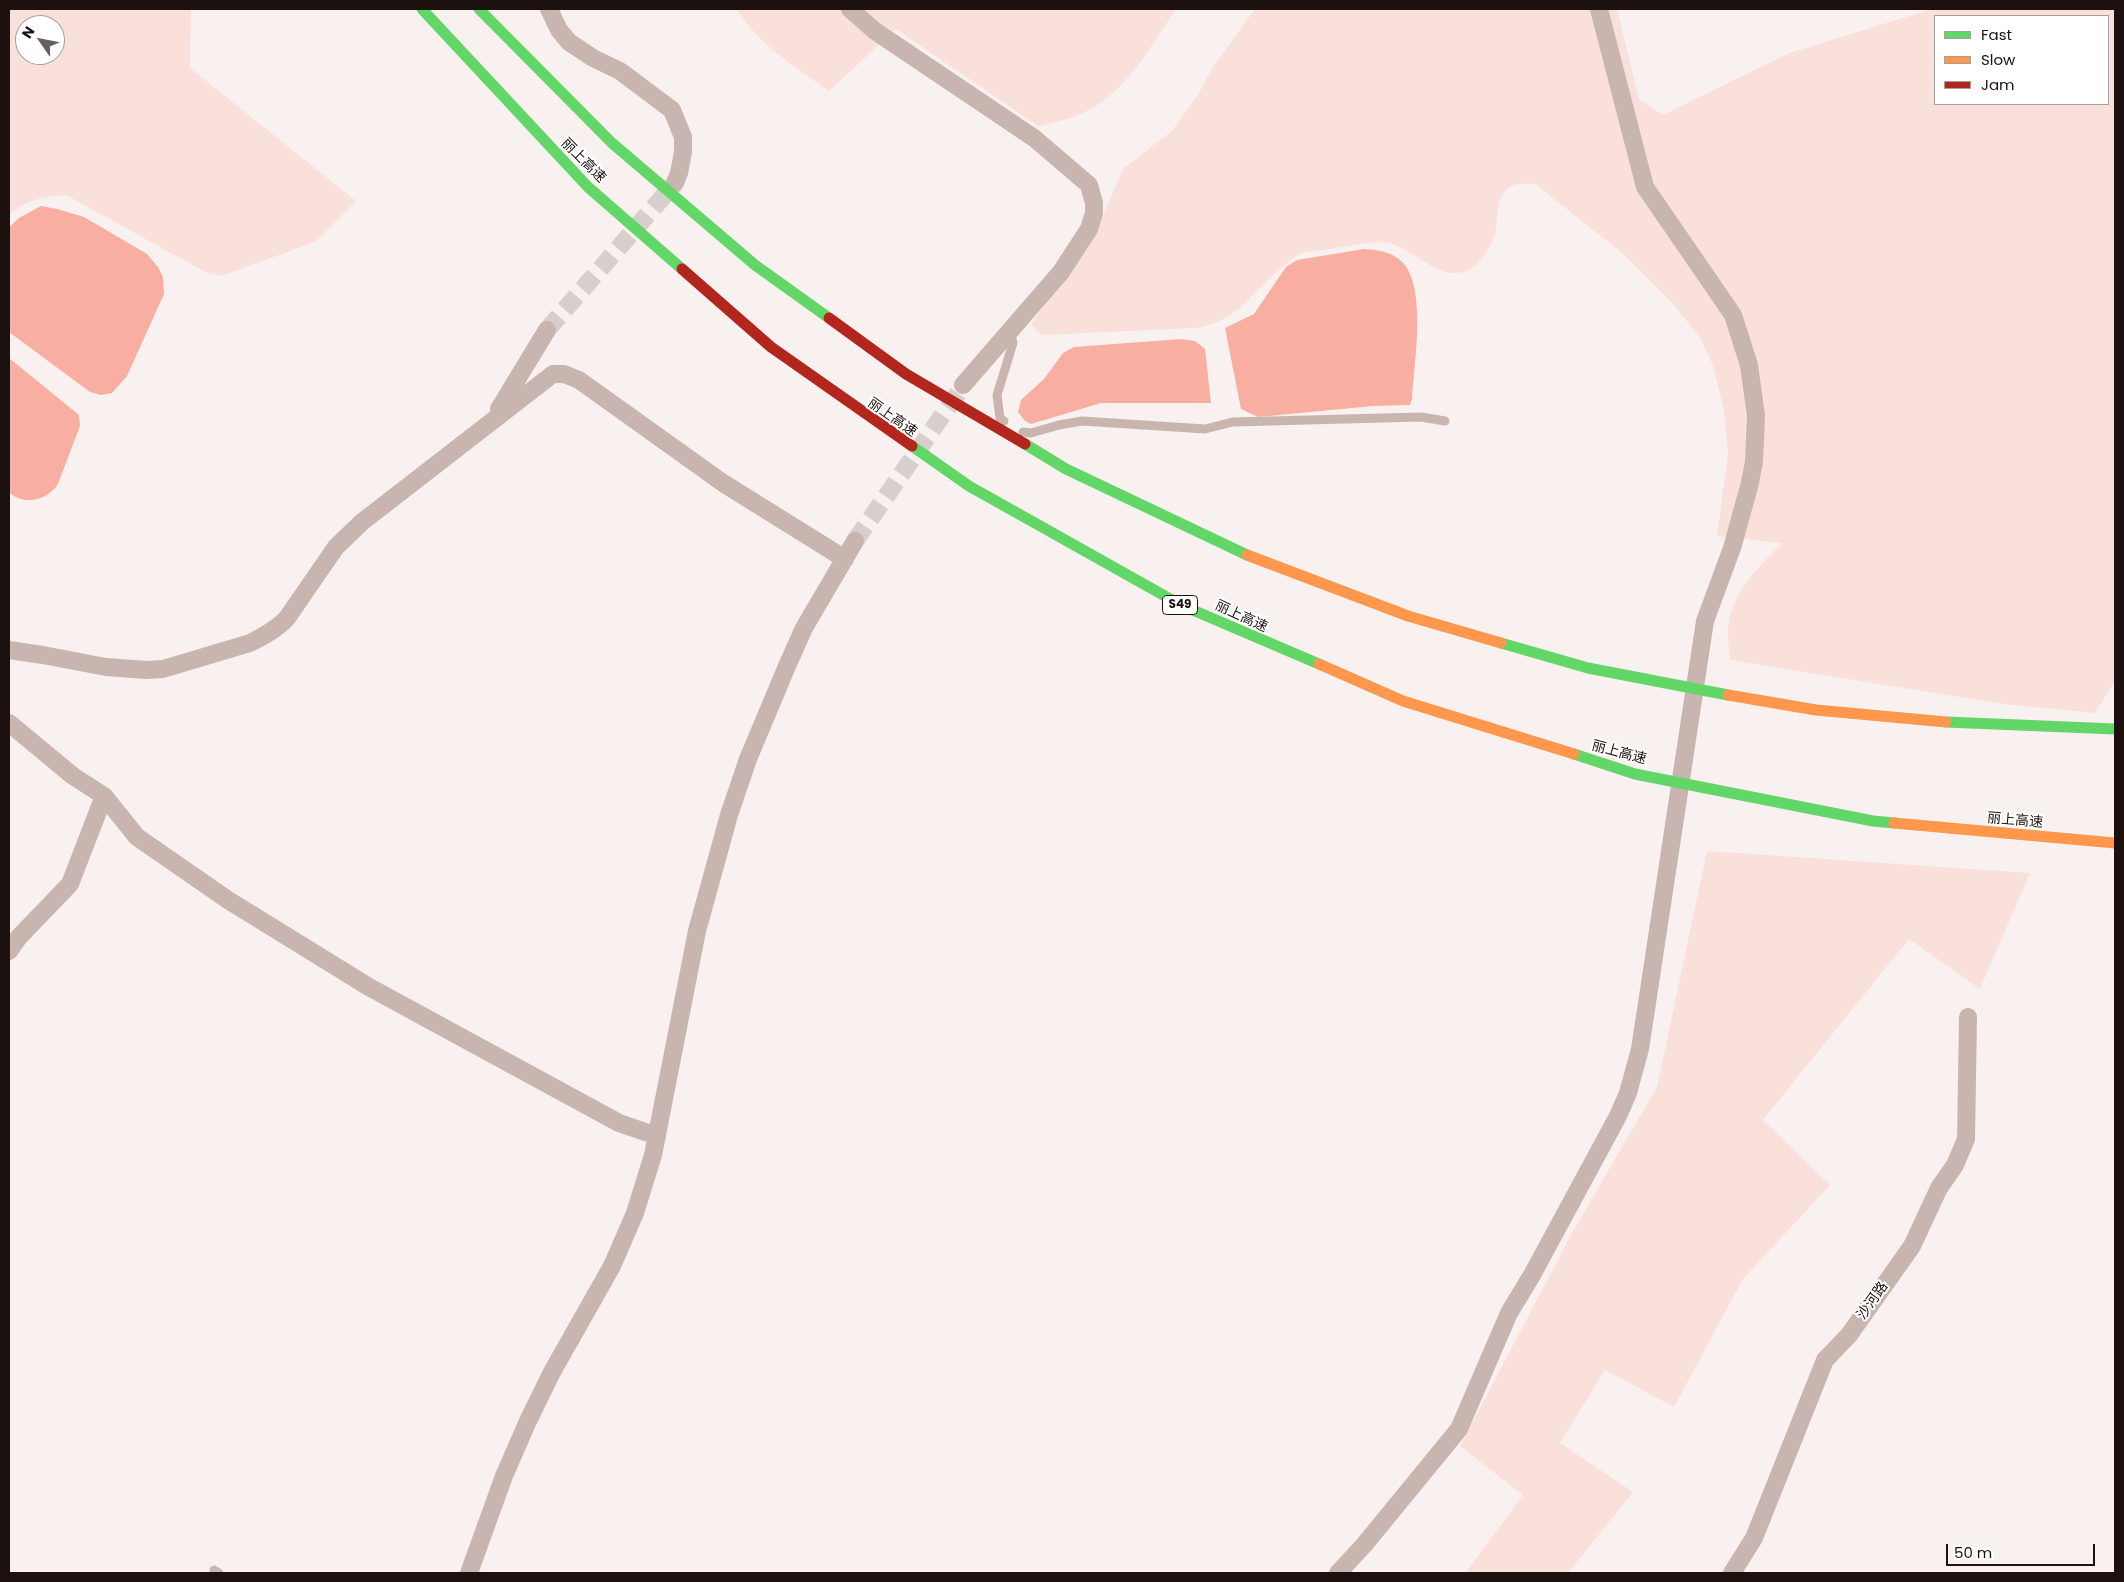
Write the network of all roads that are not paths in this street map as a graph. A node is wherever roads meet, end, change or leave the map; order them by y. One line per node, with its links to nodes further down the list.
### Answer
1 (422, 9): 18 (highway, 丽上高速 / S49)
2 (478, 9): 16 (highway)
3 (549, 9): 6 (street)
4 (850, 9): 8 (street)
5 (1600, 9): 23 (street)
6 (675, 183)
7 (547, 330): 10 (street)
8 (1010, 331): 9 (street); 11 (lane)
9 (963, 385)
10 (492, 420): 13 (street); 14 (street)
11 (1445, 420)
12 (855, 541): 13 (street)
13 (844, 559): 21 (street)
14 (9, 650)
15 (9, 723): 17 (street)
16 (2115, 729)
17 (104, 796): 19 (street); 21 (street)
18 (2115, 843)
19 (9, 951)
20 (1968, 1017): 24 (street, 沙河路)
21 (657, 1136): 22 (street)
22 (469, 1573)
23 (1338, 1573)
24 (1732, 1573)

